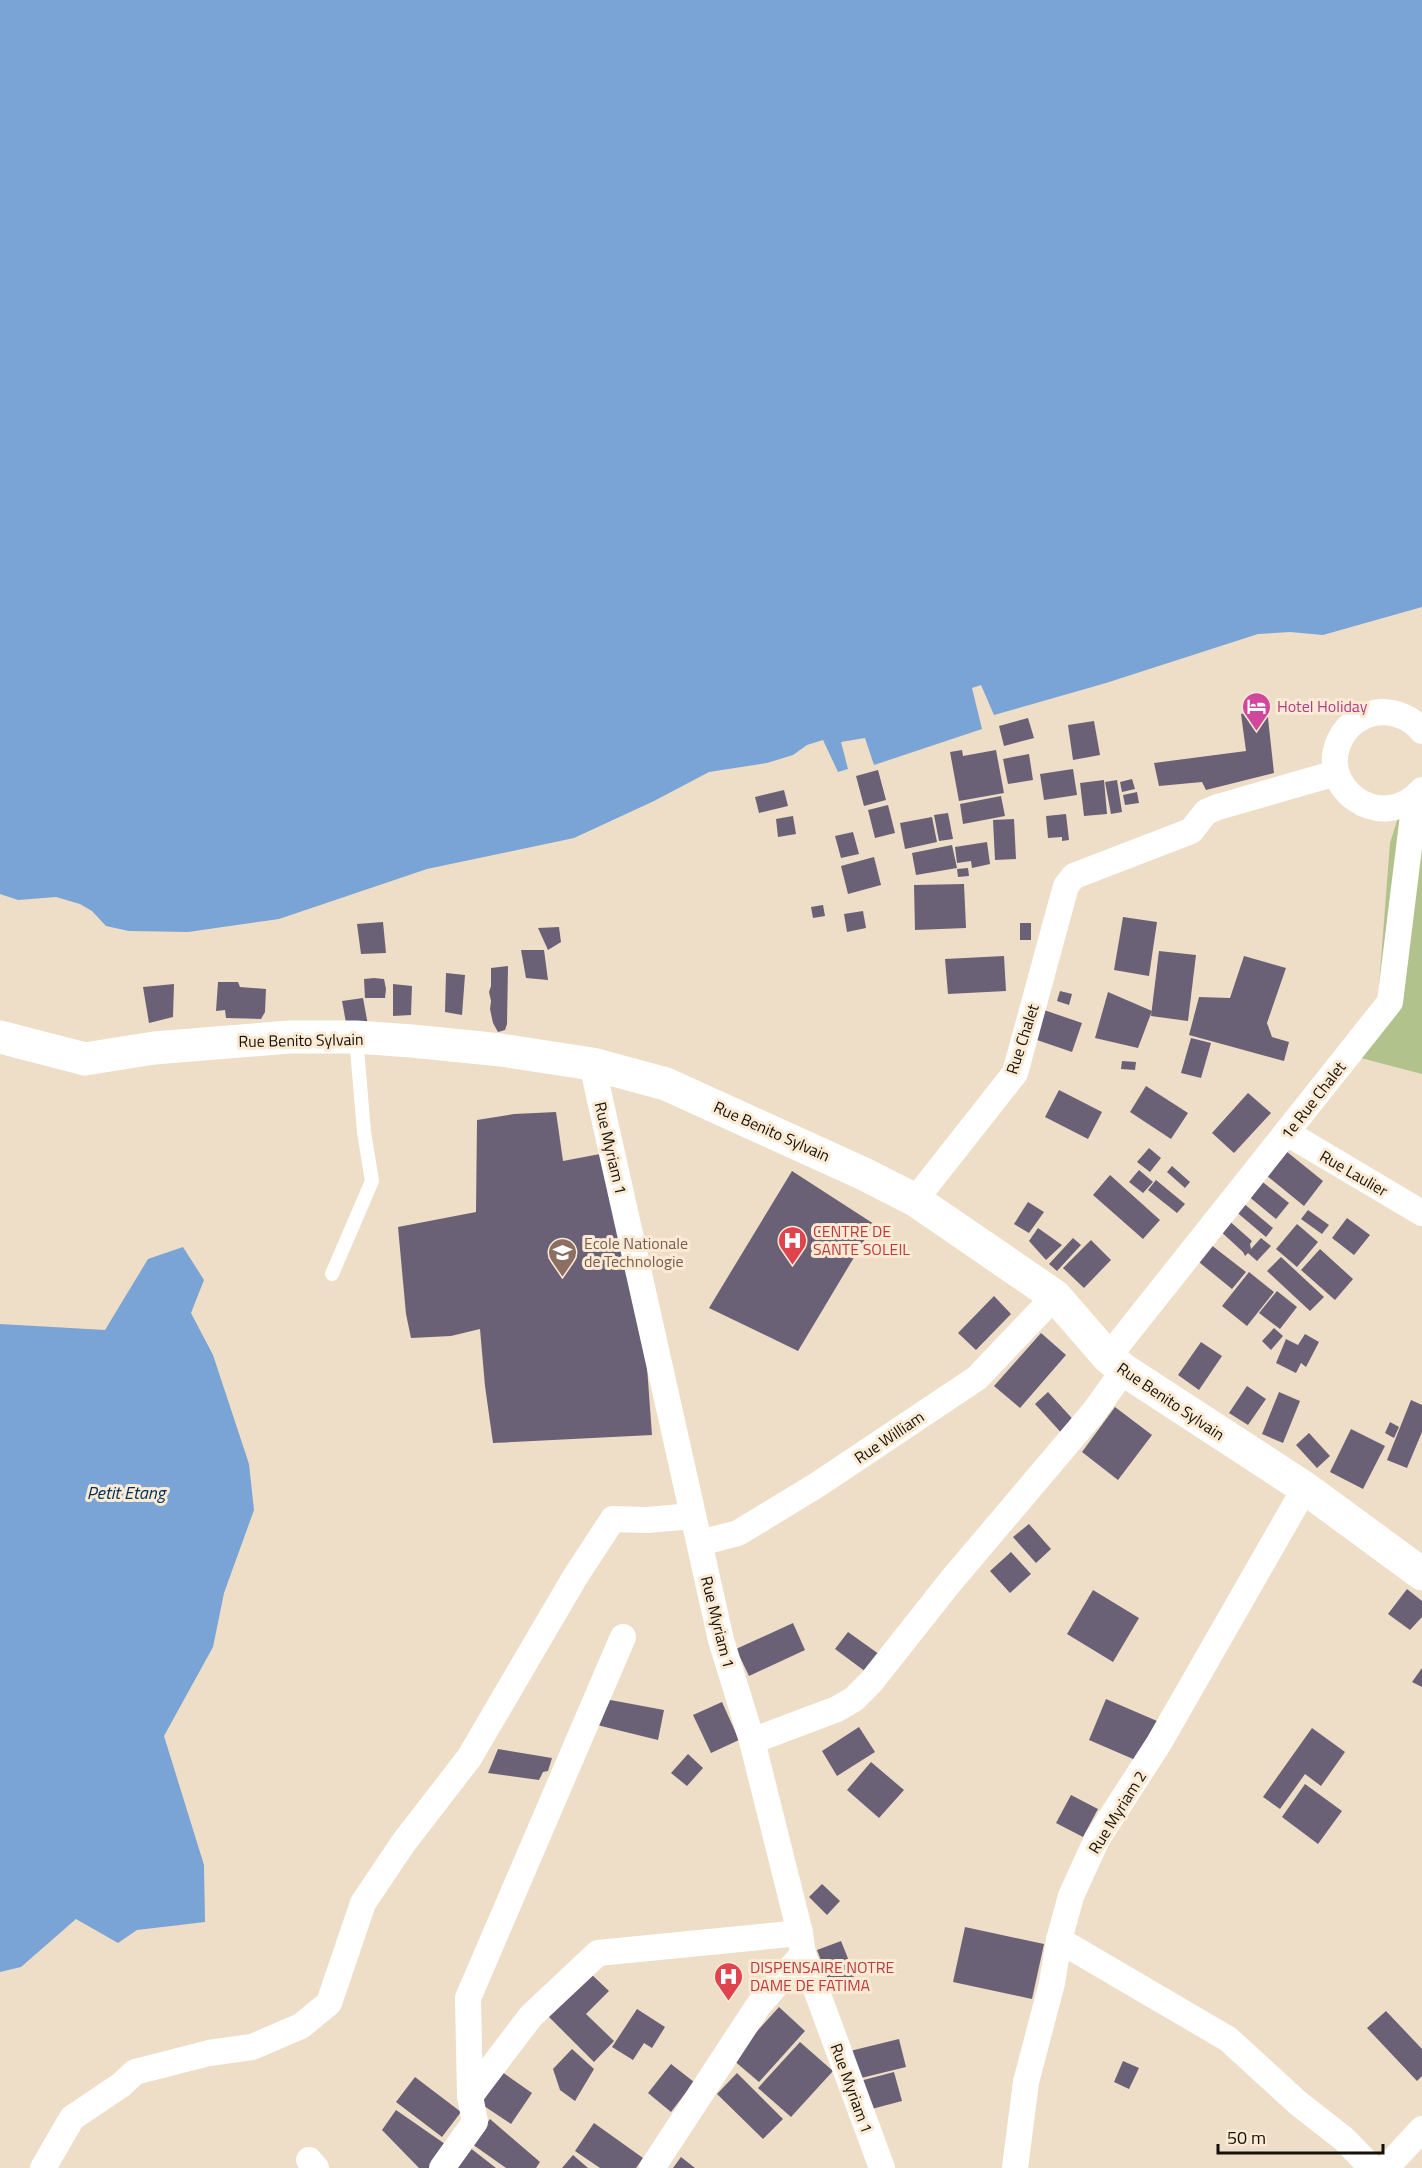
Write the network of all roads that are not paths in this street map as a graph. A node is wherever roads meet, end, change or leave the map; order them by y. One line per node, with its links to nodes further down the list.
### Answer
1 (1422, 731): 2 (street)
2 (1336, 773): 3 (street); 8 (street, Rue Chalet)
3 (1418, 794): 7 (street, 1e Rue Chalet)
4 (0, 1036): 5 (main road, Rue Benito Sylvain)
5 (356, 1037): 6 (main road, Rue Benito Sylvain); 10 (lane)
6 (592, 1065): 8 (main road, Rue Benito Sylvain); 14 (street, Rue Myriam 1)
7 (1287, 1133): 9 (street, Rue Laulier); 12 (street, 1e Rue Chalet)
8 (915, 1200): 11 (main road, Rue Benito Sylvain)
9 (1422, 1213)
10 (332, 1274)
11 (1055, 1296): 12 (main road, Rue Benito Sylvain); 15 (street, Rue William)
12 (1116, 1364): 13 (main road, Rue Benito Sylvain); 18 (street, 1e Rue Chalet)
13 (1305, 1488): 16 (main road, Rue Benito Sylvain); 19 (street, Rue Myriam 2)
14 (693, 1516): 15 (street, Rue Myriam 1); 23 (street)
15 (700, 1543): 18 (street, Rue Myriam 1)
16 (1422, 1574)
17 (623, 1637): 21 (street)
18 (752, 1741): 20 (street, Rue Myriam 1)
19 (1059, 1940): 27 (street, Rue Myriam 2); 28 (street)
20 (801, 1944): 21 (street); 25 (street); 26 (street, Rue Myriam 1)
21 (470, 2096): 24 (street)
22 (1422, 2129): 29 (street)
23 (43, 2168)
24 (442, 2168)
25 (652, 2168)
26 (882, 2168)
27 (1015, 2168)
28 (1372, 2168)
29 (1386, 2168)

